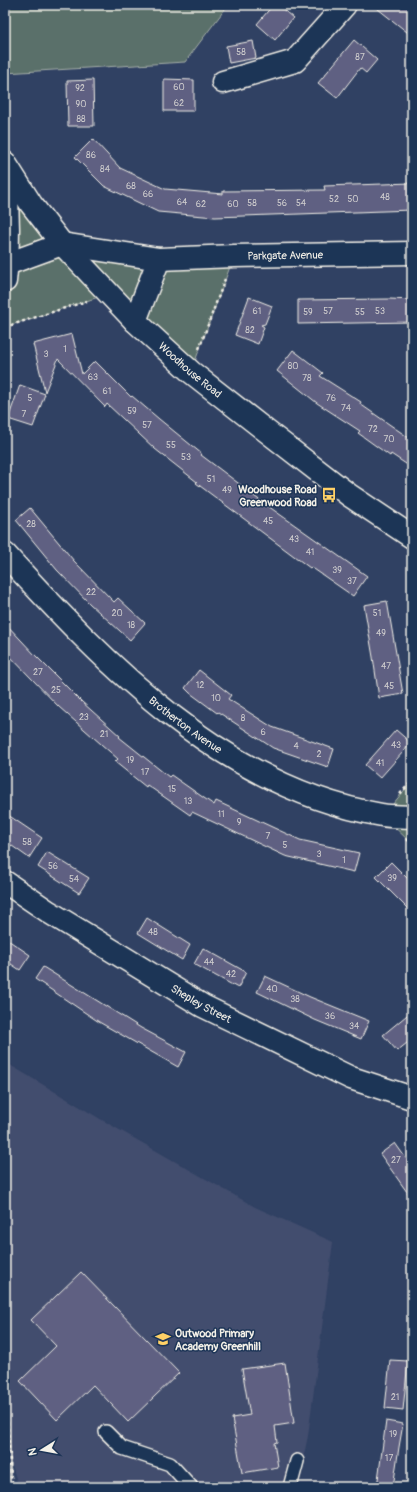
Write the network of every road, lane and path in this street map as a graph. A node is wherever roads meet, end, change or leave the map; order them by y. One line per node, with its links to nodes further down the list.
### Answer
1 (345, 5): 2 (street)
2 (223, 82)
3 (5, 163): 5 (street, Woodhouse Road)
4 (5, 177): 9 (street)
5 (62, 244): 8 (street, Parkgate Avenue); 9 (street, Parkgate Avenue); 10 (street, Woodhouse Road)
6 (412, 253): 7 (street, Parkgate Avenue)
7 (234, 256): 8 (street, Parkgate Avenue); 13 (path)
8 (159, 259): 11 (street)
9 (6, 272)
10 (108, 294): 11 (street, Woodhouse Road); 12 (path)
11 (135, 320): 13 (street, Woodhouse Road)
12 (5, 327)
13 (191, 372): 14 (street, Woodhouse Road)
14 (412, 537)
15 (5, 554): 16 (street, Brotherton Avenue)
16 (412, 817)
17 (5, 882): 18 (street, Shepley Street)
18 (412, 1098)
19 (5, 1386): 22 (path)
20 (106, 1432): 23 (lane)
21 (297, 1461): 24 (lane)
22 (14, 1487)
23 (191, 1487)
24 (290, 1487)

